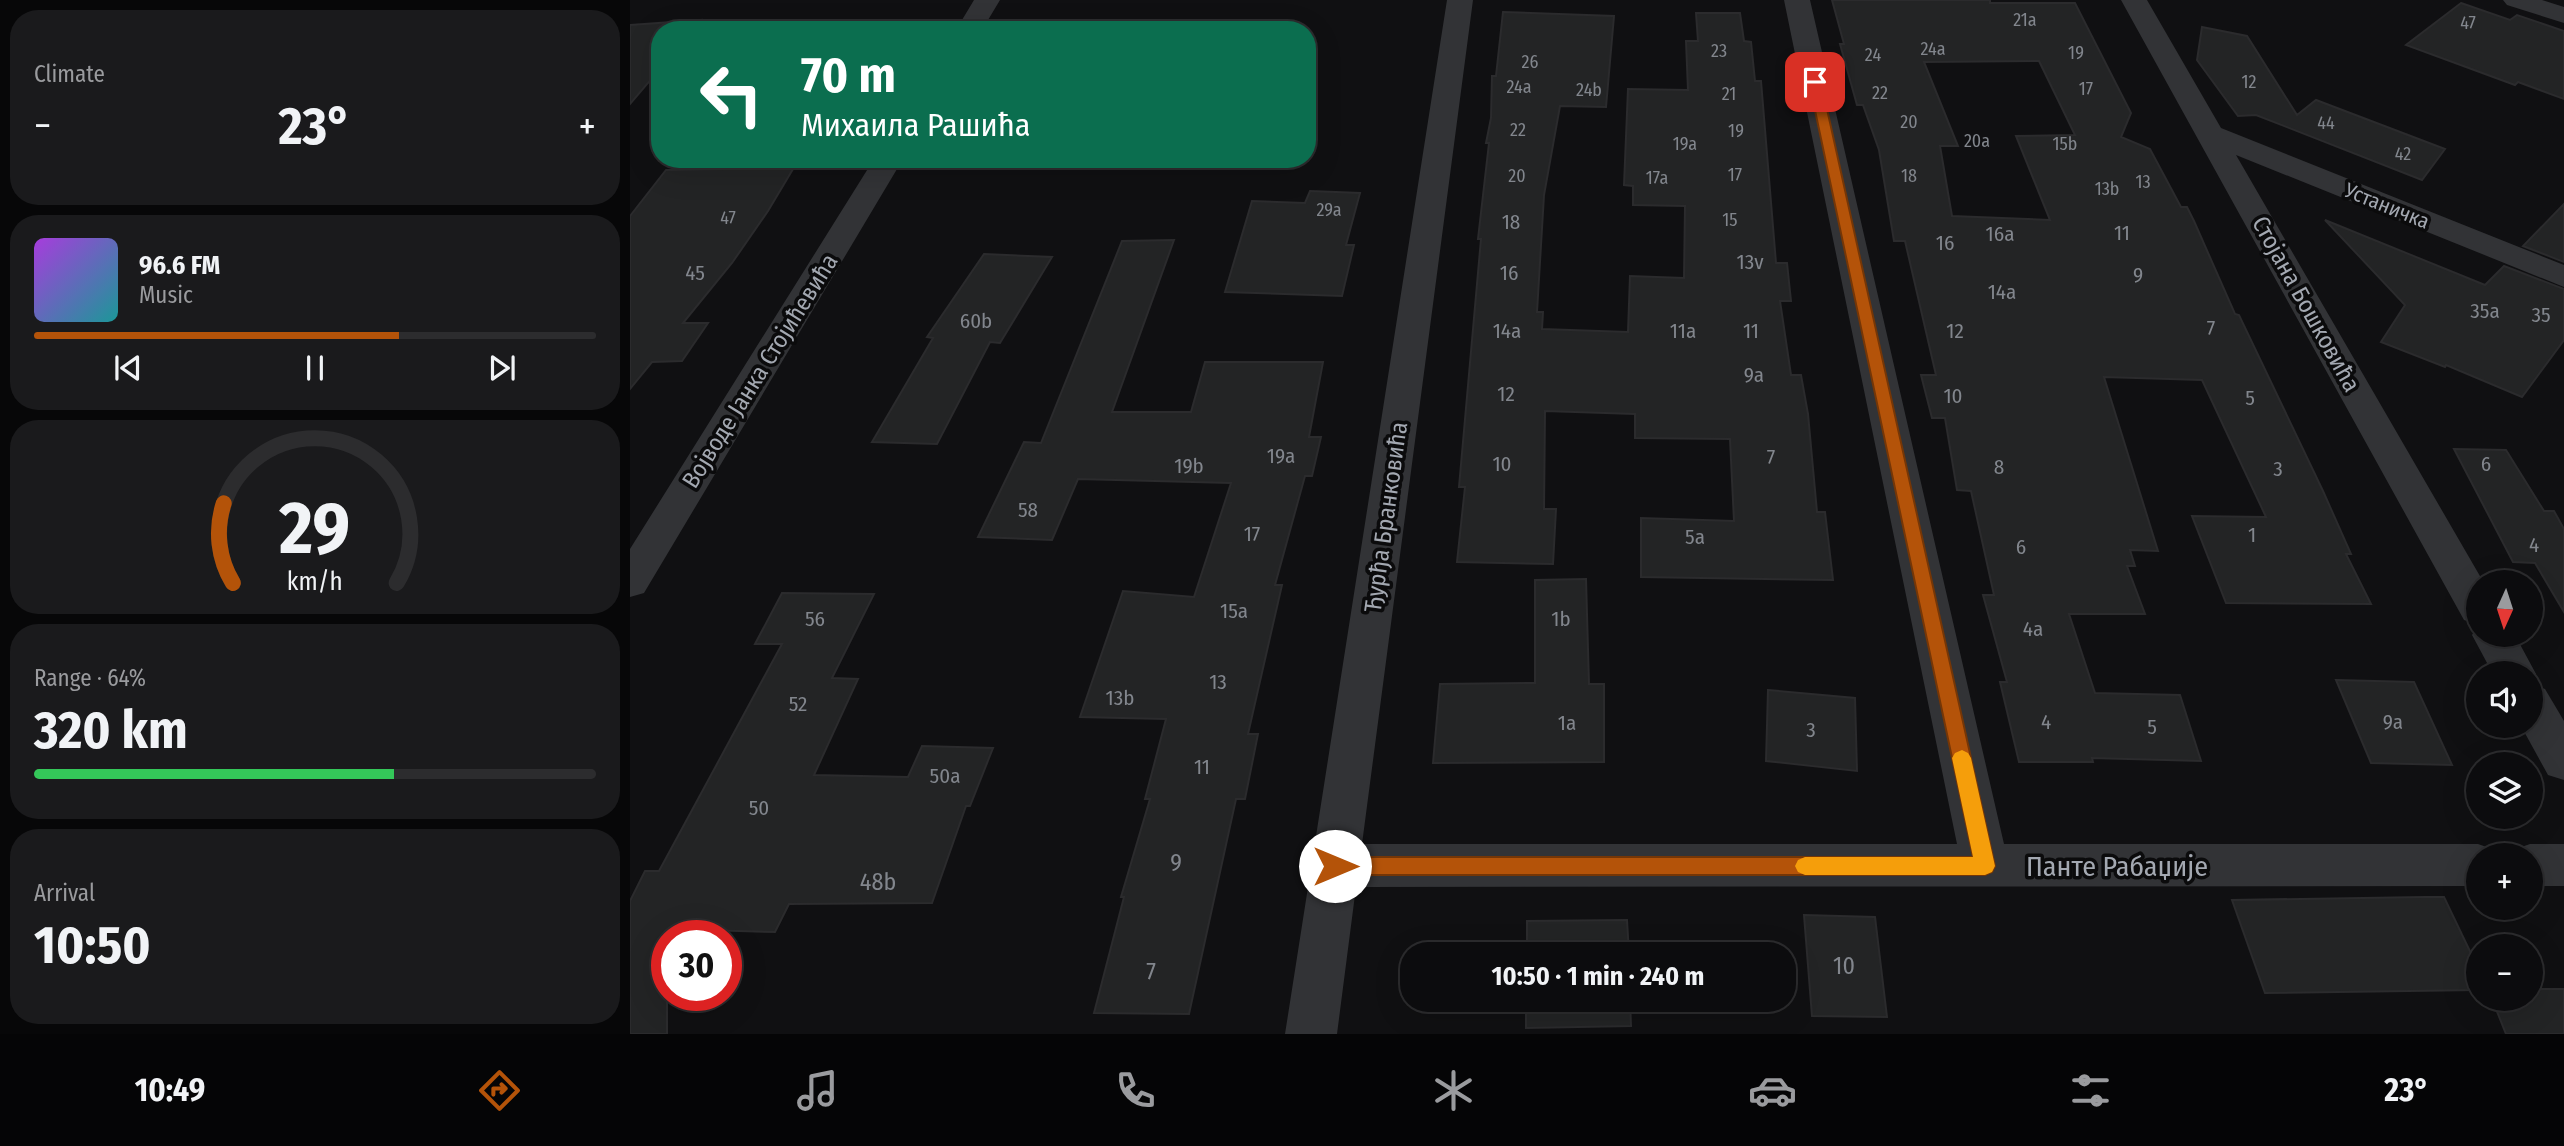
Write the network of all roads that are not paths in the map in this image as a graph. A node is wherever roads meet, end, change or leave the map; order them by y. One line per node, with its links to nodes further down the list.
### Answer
1 (987, 0): 7 (street)
2 (1460, 0): 18 (street, Ђурђа Бранковића)
3 (1797, 0): 19 (street)
4 (2134, 0): 8 (street, Стојана Бошковића)
5 (2516, 0): 6 (street)
6 (2564, 15)
7 (974, 21)
8 (2210, 134): 10 (street, Устаничка); 12 (street, Стојана Бошковића)
9 (883, 168): 11 (street, Војводе Јанка Стојићевића)
10 (2564, 277)
11 (630, 582)
12 (2466, 588)
13 (2543, 725): 14 (street)
14 (2564, 761)
15 (2466, 865): 19 (street, Панте Рабаџије)
16 (2543, 865): 17 (street)
17 (2564, 865)
18 (1335, 866): 19 (street, Панте Рабаџије); 20 (street, Ђурђа Бранковића)
19 (1985, 866)
20 (1311, 1034)

